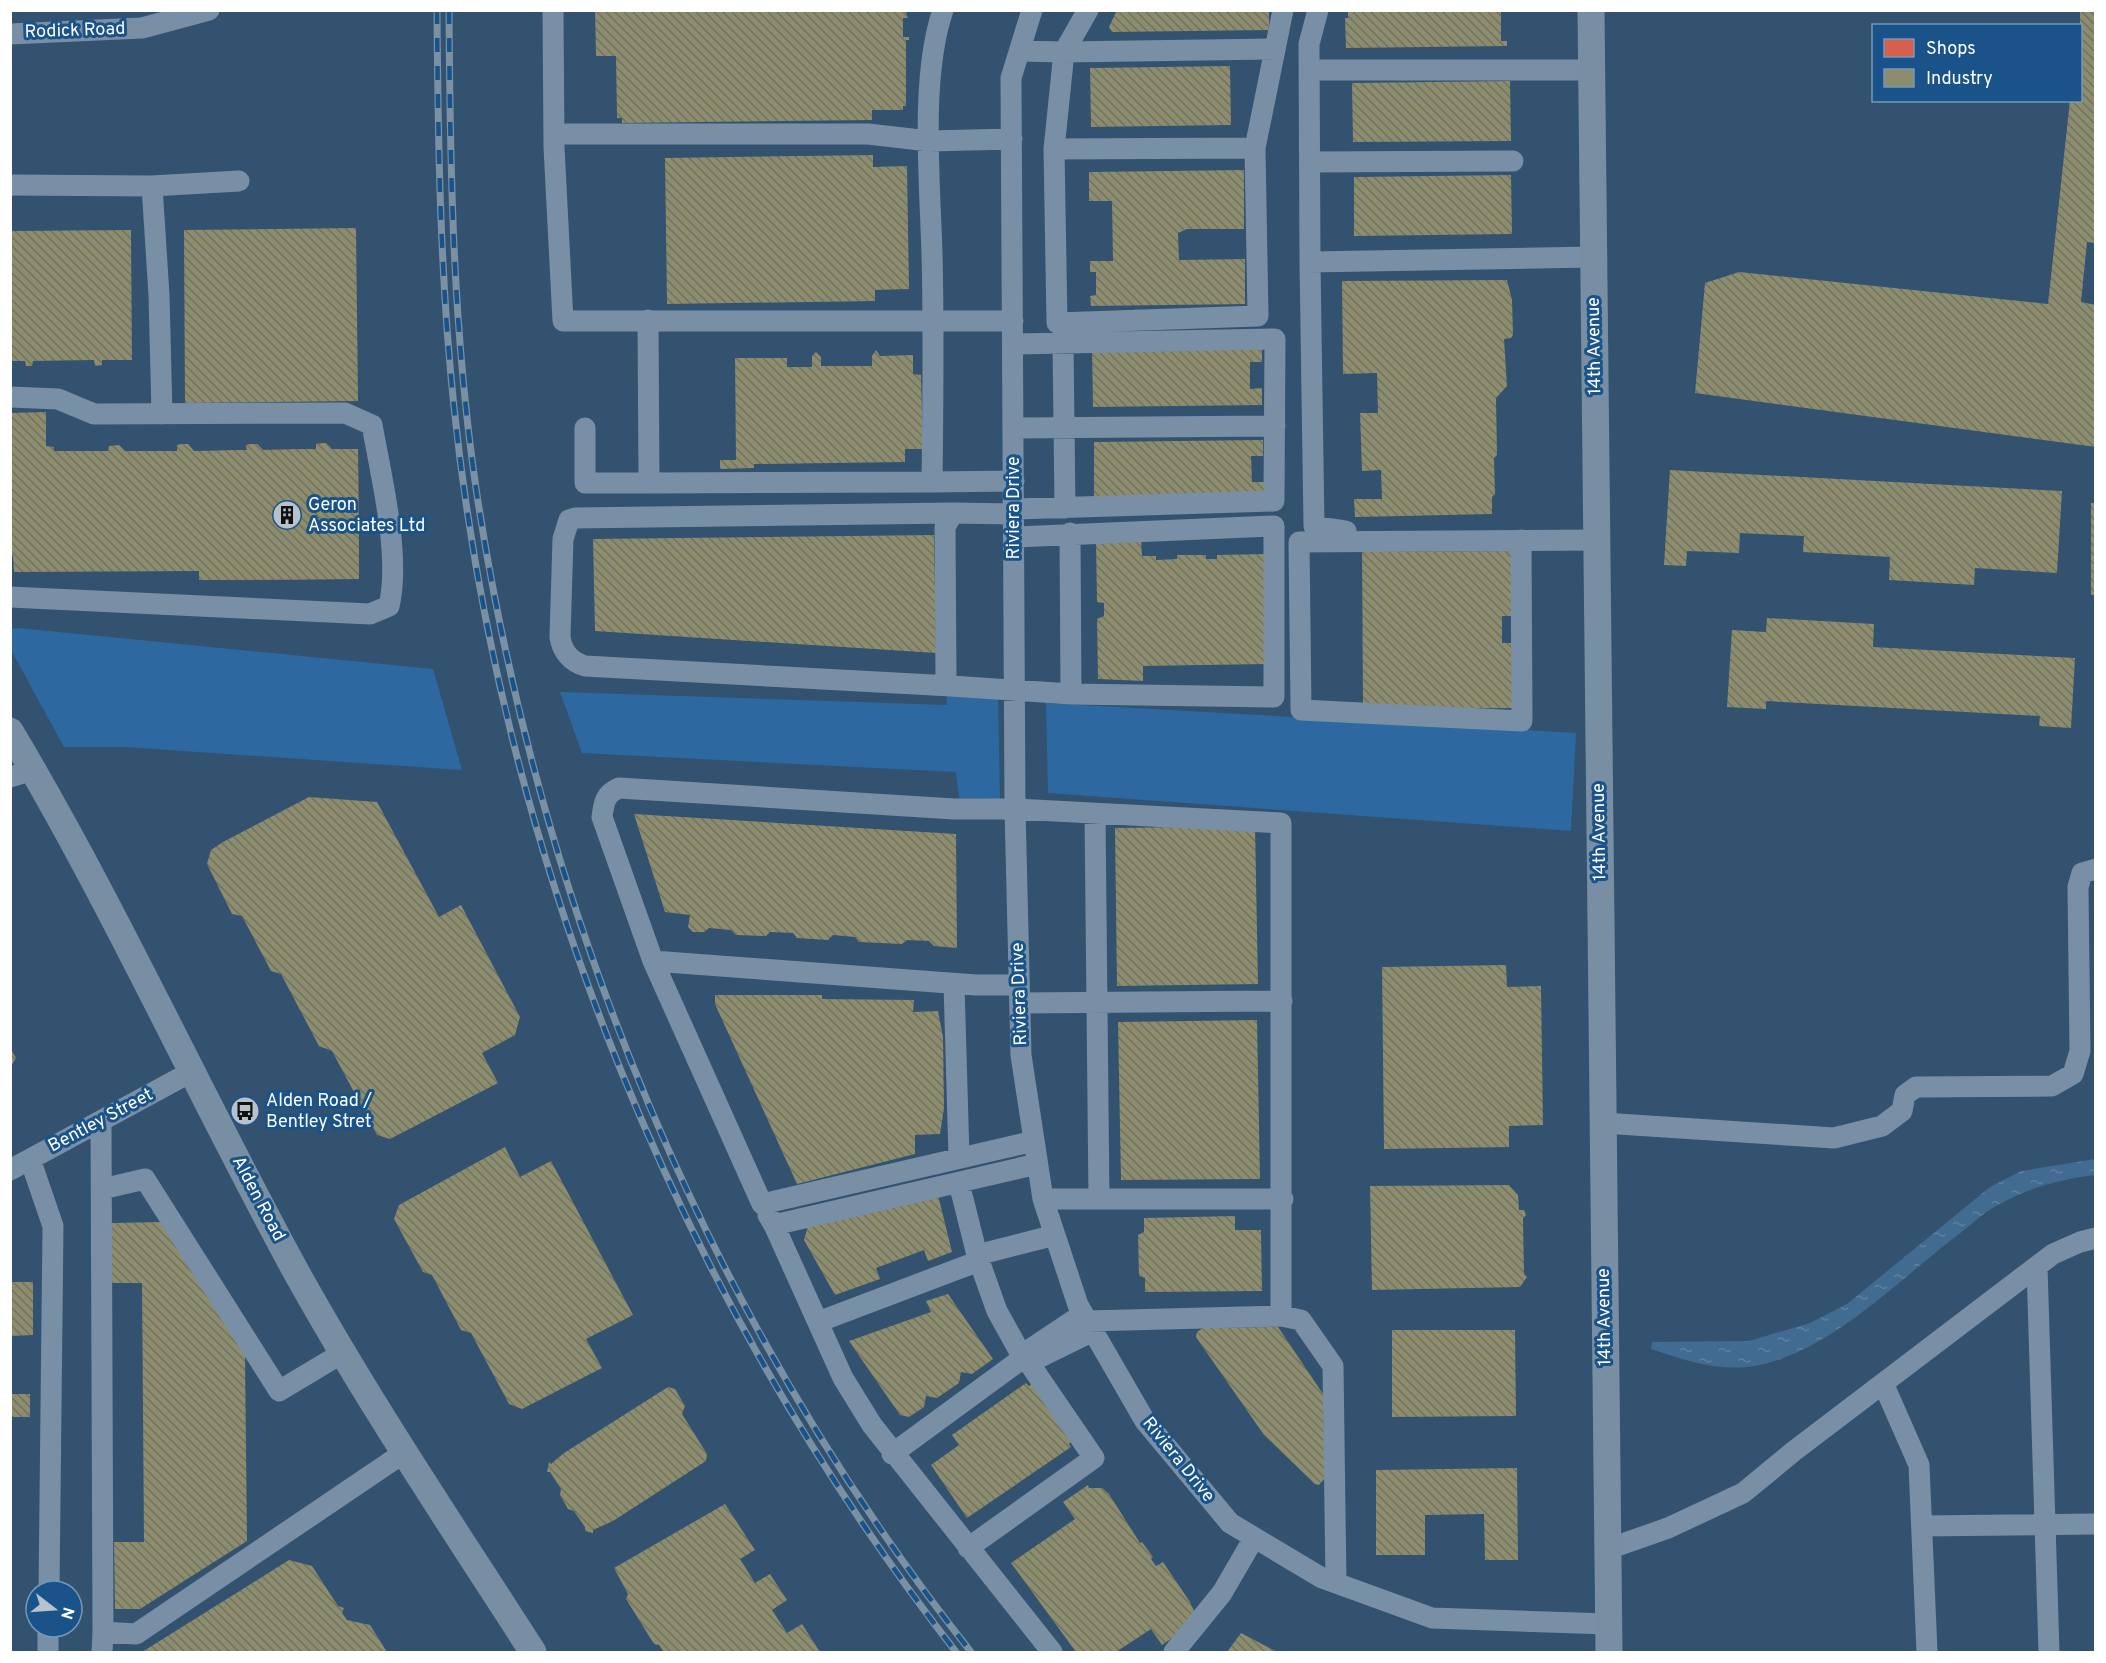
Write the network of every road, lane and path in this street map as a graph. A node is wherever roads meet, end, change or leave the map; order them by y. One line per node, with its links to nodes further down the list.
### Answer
1 (209, 10): 9 (street, Rodick Road)
2 (553, 10): 15 (street)
3 (943, 10): 17 (street)
4 (1032, 10): 11 (street, Riviera Drive)
5 (1088, 10): 12 (street)
6 (1283, 10): 10 (street)
7 (1318, 10): 13 (street)
8 (1591, 10): 14 (main road, 14th Avenue)
9 (10, 34)
10 (1274, 49): 12 (street); 19 (street)
11 (1020, 51): 12 (street); 16 (street, Riviera Drive)
12 (1064, 52): 18 (street)
13 (1311, 70): 14 (street); 21 (street)
14 (1592, 70): 25 (main road, 14th Avenue)
15 (554, 134): 17 (street); 27 (street)
16 (1012, 139): 17 (street); 29 (street, Riviera Drive)
17 (929, 141): 28 (street)
18 (1054, 148): 19 (street); 19 (street)
19 (1255, 148)
20 (1513, 161): 21 (street)
21 (1310, 162): 26 (street)
22 (239, 181): 24 (street)
23 (10, 185): 24 (street)
24 (152, 186): 33 (street)
25 (1594, 257): 26 (street); 47 (main road, 14th Avenue)
26 (1310, 262): 45 (street)
27 (648, 320): 28 (street); 40 (street)
28 (934, 321): 29 (street); 39 (street)
29 (1013, 321): 31 (street, Riviera Drive)
30 (1063, 343): 31 (street); 34 (street); 37 (street)
31 (1013, 344): 36 (street, Riviera Drive)
32 (10, 397): 33 (street)
33 (162, 414): 48 (street)
34 (1275, 426): 37 (street); 41 (street)
35 (585, 428): 40 (street)
36 (1013, 428): 37 (street); 38 (street, Riviera Drive)
37 (1063, 428): 41 (street)
38 (1014, 481): 39 (street); 42 (street, Riviera Drive)
39 (932, 482): 40 (street)
40 (649, 483)
41 (1065, 508): 42 (street)
42 (1014, 511): 43 (street); 46 (street, Riviera Drive)
43 (952, 513): 49 (street); 49 (street)
44 (1070, 533): 46 (street); 51 (street); 51 (street)
45 (1520, 534): 45 (street); 47 (street)
46 (1014, 537): 50 (street, Riviera Drive)
47 (1597, 540): 64 (main road, 14th Avenue)
48 (11, 595)
49 (951, 686): 50 (street)
50 (1014, 689): 51 (street); 54 (street, Riviera Drive)
51 (1071, 694)
52 (10, 731): 53 (main road, Alden Road)
53 (22, 774): 62 (main road, Alden Road)
54 (1015, 809): 55 (street); 57 (street); 59 (street, Riviera Drive)
55 (1095, 814): 60 (street); 61 (street)
56 (2096, 869): 64 (street)
57 (653, 961): 58 (street); 75 (street)
58 (954, 984): 59 (street); 66 (street)
59 (1020, 994): 61 (street); 65 (street, Riviera Drive)
60 (1282, 1001): 61 (street); 74 (street)
61 (1096, 1003): 73 (street)
62 (191, 1072): 63 (street, Bentley Street); 84 (main road, Alden Road)
63 (101, 1121): 67 (street, Bentley Street); 71 (street)
64 (1603, 1123): 94 (main road, 14th Avenue)
65 (1034, 1141): 66 (street); 68 (street, Riviera Drive)
66 (959, 1157): 75 (street)
67 (30, 1159): 69 (street, Bentley Street); 95 (street)
68 (1037, 1164): 70 (street); 72 (street, Riviera Drive)
69 (10, 1170)
70 (959, 1183): 76 (street); 79 (street)
71 (102, 1189): 84 (street); 98 (street)
72 (1043, 1199): 73 (street); 77 (street, Riviera Drive)
73 (1099, 1199): 74 (street)
74 (1282, 1199): 81 (street)
75 (762, 1203): 76 (street)
76 (774, 1225): 82 (street)
77 (1055, 1235): 79 (street); 83 (street, Riviera Drive)
78 (2096, 1238): 80 (street)
79 (978, 1258): 82 (street); 85 (street)
80 (2037, 1267): 86 (street); 89 (street)
81 (1281, 1316): 83 (street); 96 (street)
82 (818, 1322): 88 (street)
83 (1088, 1322): 85 (street); 92 (street, Riviera Drive)
84 (344, 1352): 87 (main road, Alden Road)
85 (1024, 1357): 88 (street); 93 (street)
86 (1883, 1383): 91 (street); 94 (street)
87 (405, 1452): 98 (street); 99 (main road, Alden Road)
88 (892, 1454): 93 (street)
89 (2045, 1524): 90 (street); 91 (street); 104 (street)
90 (2096, 1524)
91 (1922, 1526): 103 (street)
92 (1254, 1538): 96 (street, Riviera Drive); 101 (street)
93 (968, 1548): 100 (street)
94 (1608, 1549): 97 (main road, 14th Avenue)
95 (49, 1579)
96 (1336, 1583): 97 (street, Riviera Drive)
97 (1608, 1624): 102 (main road, 14th Avenue)
98 (102, 1642)
99 (533, 1653)
100 (1052, 1653)
101 (1174, 1653)
102 (1609, 1653)
103 (1927, 1653)
104 (2049, 1653)

